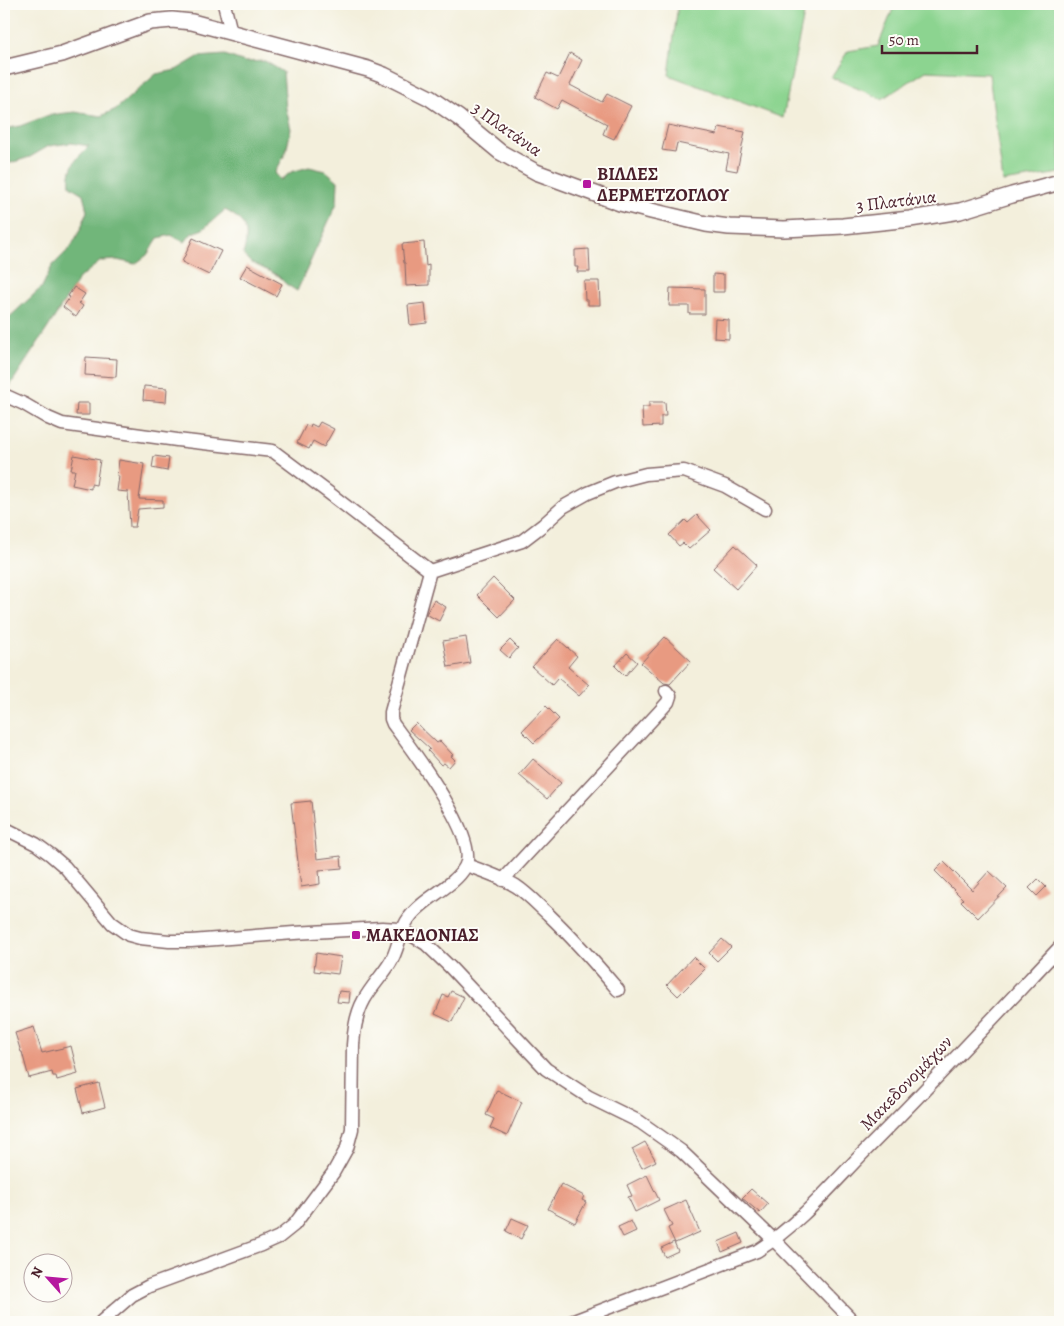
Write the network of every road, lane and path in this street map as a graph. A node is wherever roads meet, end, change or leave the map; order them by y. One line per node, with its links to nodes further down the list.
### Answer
1 (224, 4): 2 (street)
2 (231, 32): 3 (street, 3 Πλατάνια); 4 (street, 3 Πλατάνια)
3 (4, 68)
4 (1060, 182)
5 (4, 395): 7 (street)
6 (765, 509): 7 (street)
7 (430, 571): 10 (street)
8 (666, 691): 11 (street)
9 (4, 828): 12 (street)
10 (466, 866): 11 (street); 12 (street)
11 (502, 880): 14 (street)
12 (402, 930): 15 (street); 16 (street)
13 (1060, 947): 15 (street, Μακεδονομάχων)
14 (618, 990)
15 (774, 1240): 17 (street, Μακεδονομάχων); 18 (street)
16 (101, 1322)
17 (571, 1322)
18 (854, 1322)

